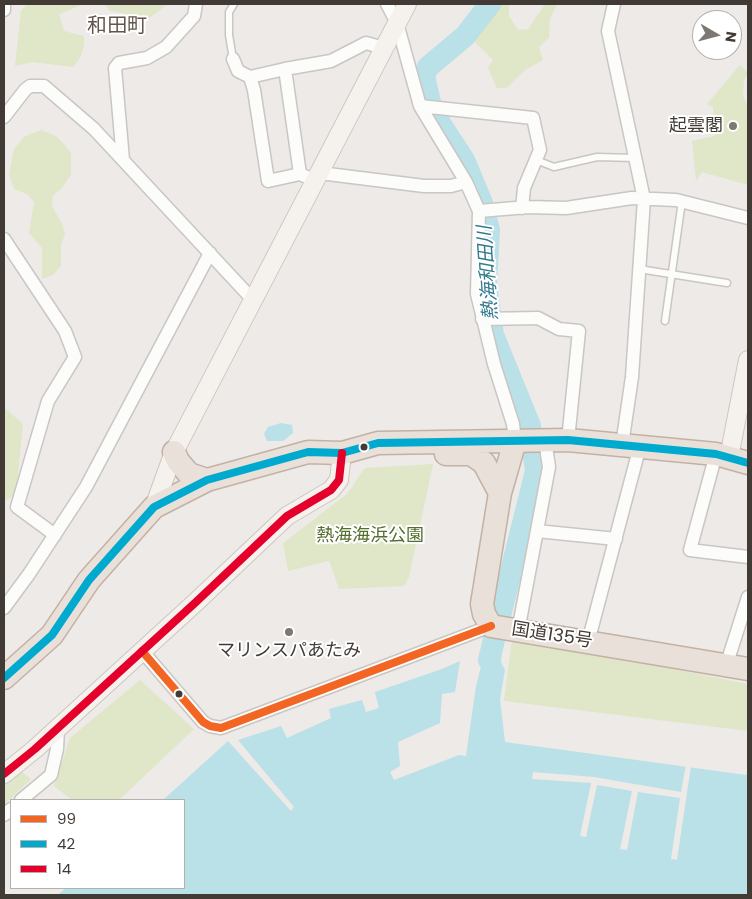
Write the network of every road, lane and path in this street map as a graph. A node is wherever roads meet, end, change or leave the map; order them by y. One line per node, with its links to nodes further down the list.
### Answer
1 (4, 4): 7 (street)
2 (196, 4): 16 (street)
3 (236, 4): 10 (lane)
4 (387, 4): 8 (street)
5 (407, 4): 8 (street)
6 (614, 4): 15 (street)
7 (4, 10)
8 (396, 23): 9 (street); 13 (street)
9 (384, 48): 11 (street); 18 (street)
10 (234, 59): 12 (street)
11 (284, 69): 12 (street); 18 (street)
12 (250, 77): 18 (street)
13 (420, 106): 17 (street); 19 (street)
14 (4, 117): 16 (street)
15 (635, 158): 17 (lane); 20 (street)
16 (123, 160): 26 (street)
17 (536, 160): 22 (street)
18 (312, 176): 19 (street); 31 (street)
19 (466, 182): 23 (street)
20 (644, 199): 21 (street); 22 (street); 28 (street)
21 (682, 201): 24 (street); 29 (lane)
22 (522, 208): 23 (street)
23 (478, 212): 32 (street)
24 (748, 218)
25 (4, 239): 27 (street)
26 (210, 253): 31 (street); 46 (street)
27 (8, 258): 46 (street)
28 (639, 269): 29 (lane); 38 (street)
29 (672, 274): 30 (lane); 33 (lane)
30 (727, 283)
31 (254, 301): 39 (street)
32 (488, 319): 36 (street); 37 (street)
33 (665, 321)
34 (748, 360): 41 (street)
35 (543, 440): 36 (highway); 37 (highway); 45 (street)
36 (568, 440): 38 (highway)
37 (515, 441): 40 (highway); 43 (highway, 国道135号)
38 (632, 445): 41 (highway); 47 (street)
39 (174, 452): 42 (highway); 44 (street)
40 (350, 452): 42 (highway); 43 (highway); 54 (street)
41 (731, 458): 48 (street)
42 (207, 480): 44 (highway)
43 (500, 493): 51 (highway, 国道135号)
44 (154, 507): 57 (highway)
45 (537, 532): 47 (street); 52 (street)
46 (54, 535): 50 (street)
47 (616, 539): 53 (street)
48 (748, 557)
49 (748, 597): 55 (street)
50 (4, 608)
51 (491, 626): 52 (highway, 国道135号); 54 (street)
52 (518, 631): 53 (highway, 国道135号)
53 (588, 642): 55 (highway, 国道135号)
54 (142, 651): 58 (street)
55 (726, 666): 56 (highway, 国道135号)
56 (748, 669)
57 (4, 678)
58 (58, 728): 59 (street); 60 (street)
59 (4, 774)
60 (22, 799)

